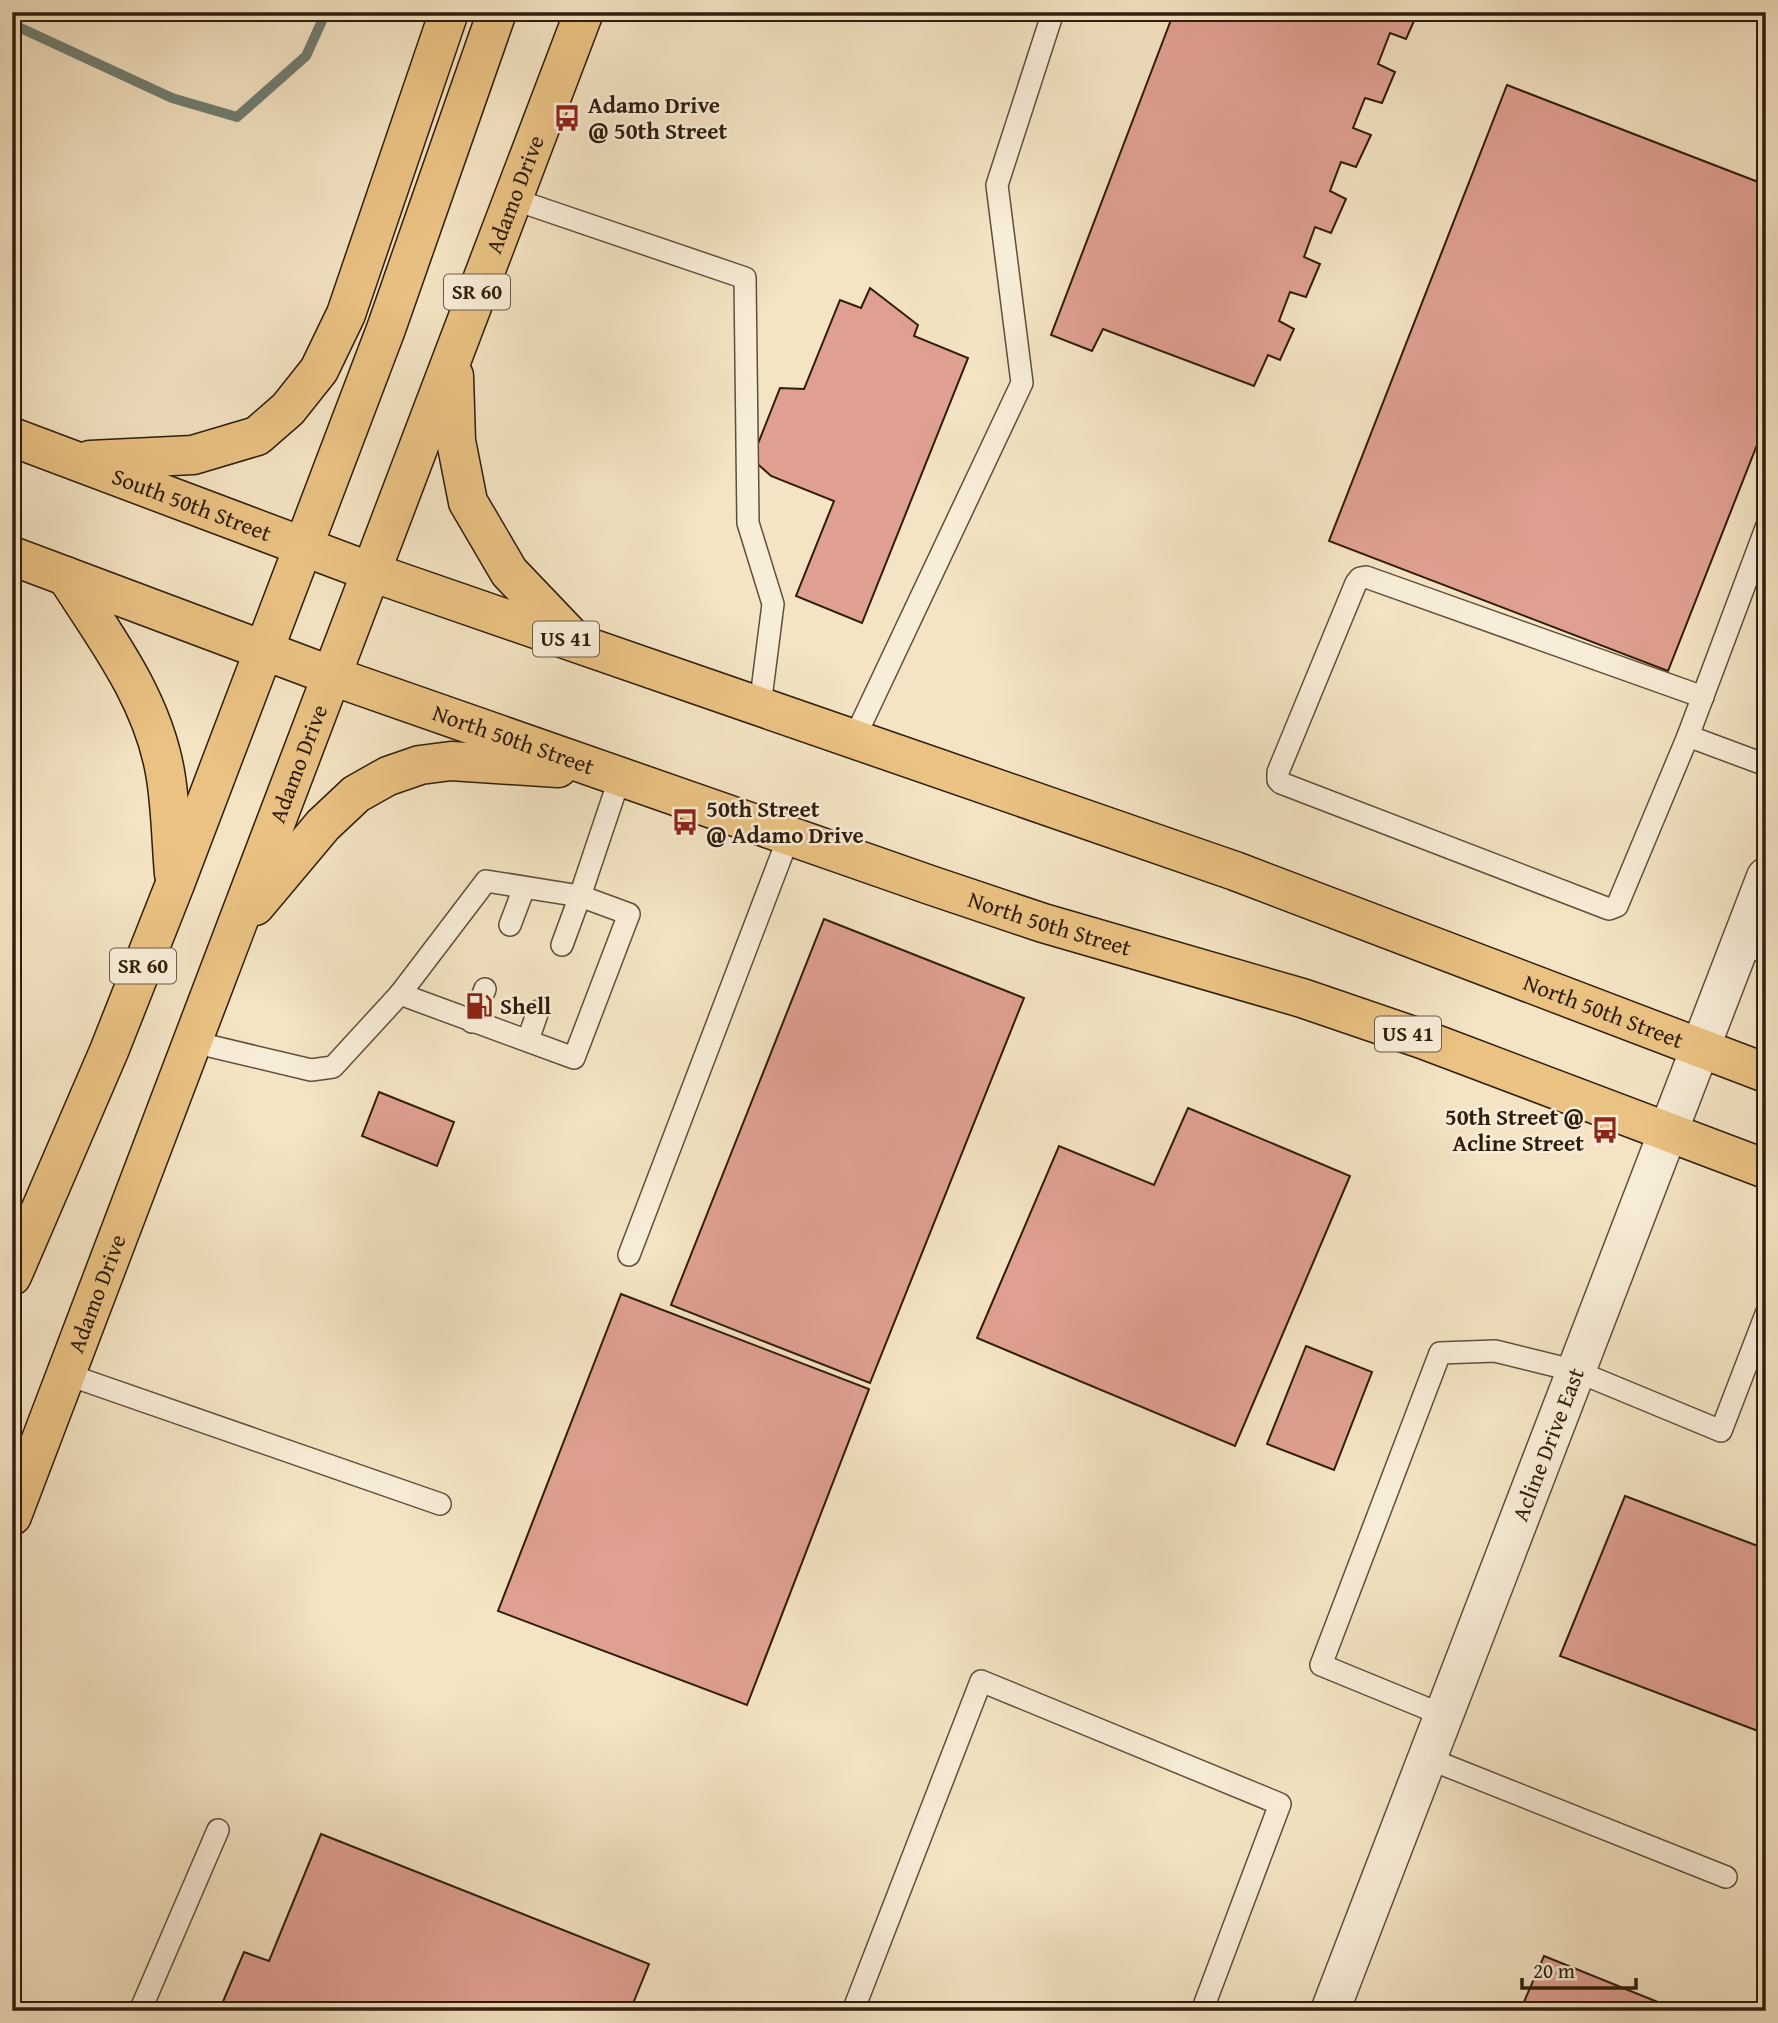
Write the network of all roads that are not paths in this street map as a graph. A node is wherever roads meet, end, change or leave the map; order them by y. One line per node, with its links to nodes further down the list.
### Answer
1 (449, 12): 8 (main road)
2 (497, 12): 10 (main road, SR 60)
3 (584, 12): 5 (main road, Adamo Drive / SR 60)
4 (1053, 12): 20 (lane)
5 (513, 199): 6 (main road, Adamo Drive / SR 60); 18 (lane)
6 (453, 357): 12 (main road, Adamo Drive / SR 60); 14 (main road)
7 (12, 437): 8 (main road, South 50th Street / US 41)
8 (76, 461): 10 (main road, South 50th Street / US 41)
9 (1766, 528): 17 (lane)
10 (303, 547): 12 (main road, South 50th Street / US 41); 15 (main road, SR 60)
11 (12, 556): 13 (main road, US 41)
12 (371, 572): 14 (main road, North 50th Street / US 41); 16 (main road, Adamo Drive / SR 60)
13 (66, 576): 15 (main road, US 41); 25 (main road)
14 (576, 642): 18 (main road, North 50th Street / US 41)
15 (264, 652): 16 (main road, US 41); 25 (main road, SR 60)
16 (332, 677): 22 (main road, North 50th Street / US 41); 29 (main road, Adamo Drive / SR 60)
17 (1703, 697): 19 (lane); 19 (lane)
18 (760, 706): 20 (main road, North 50th Street / US 41)
19 (1688, 736): 21 (lane)
20 (854, 739): 38 (main road, North 50th Street / US 41)
21 (1766, 765)
22 (609, 773): 23 (main road, North 50th Street / US 41); 27 (lane); 29 (main road)
23 (789, 836): 40 (main road, North 50th Street / US 41); 42 (lane)
24 (1766, 877): 31 (street, Acline Drive East)
25 (175, 884): 43 (main road, SR 60)
26 (524, 888): 27 (lane); 28 (lane); 33 (lane)
27 (580, 896): 30 (lane); 36 (lane)
28 (510, 925)
29 (236, 929): 37 (main road, Adamo Drive / SR 60)
30 (562, 945)
31 (1753, 948): 38 (street, Acline Drive East)
32 (485, 989): 35 (lane)
33 (400, 995): 35 (lane); 37 (lane)
34 (538, 1011): 36 (lane)
35 (472, 1022): 36 (lane)
36 (528, 1040)
37 (193, 1042): 46 (main road, Adamo Drive / SR 60)
38 (1700, 1048): 39 (main road, North 50th Street / US 41); 40 (street, Acline Drive East)
39 (1766, 1073)
40 (1668, 1131): 41 (main road, North 50th Street / US 41); 45 (street, Acline Drive East)
41 (1766, 1169)
42 (629, 1255)
43 (14, 1267)
44 (1766, 1314): 45 (lane)
45 (1576, 1371): 49 (street, Acline Drive East); 49 (lane)
46 (66, 1374): 47 (lane); 48 (main road, Adamo Drive / SR 60)
47 (440, 1504)
48 (12, 1516)
49 (1443, 1715): 50 (street, Acline Drive East)
50 (1427, 1758): 52 (lane); 56 (street, Acline Drive East)
51 (218, 1830): 53 (lane)
52 (1726, 1877)
53 (140, 2011)
54 (853, 2011): 55 (lane)
55 (1202, 2011)
56 (1330, 2011)

